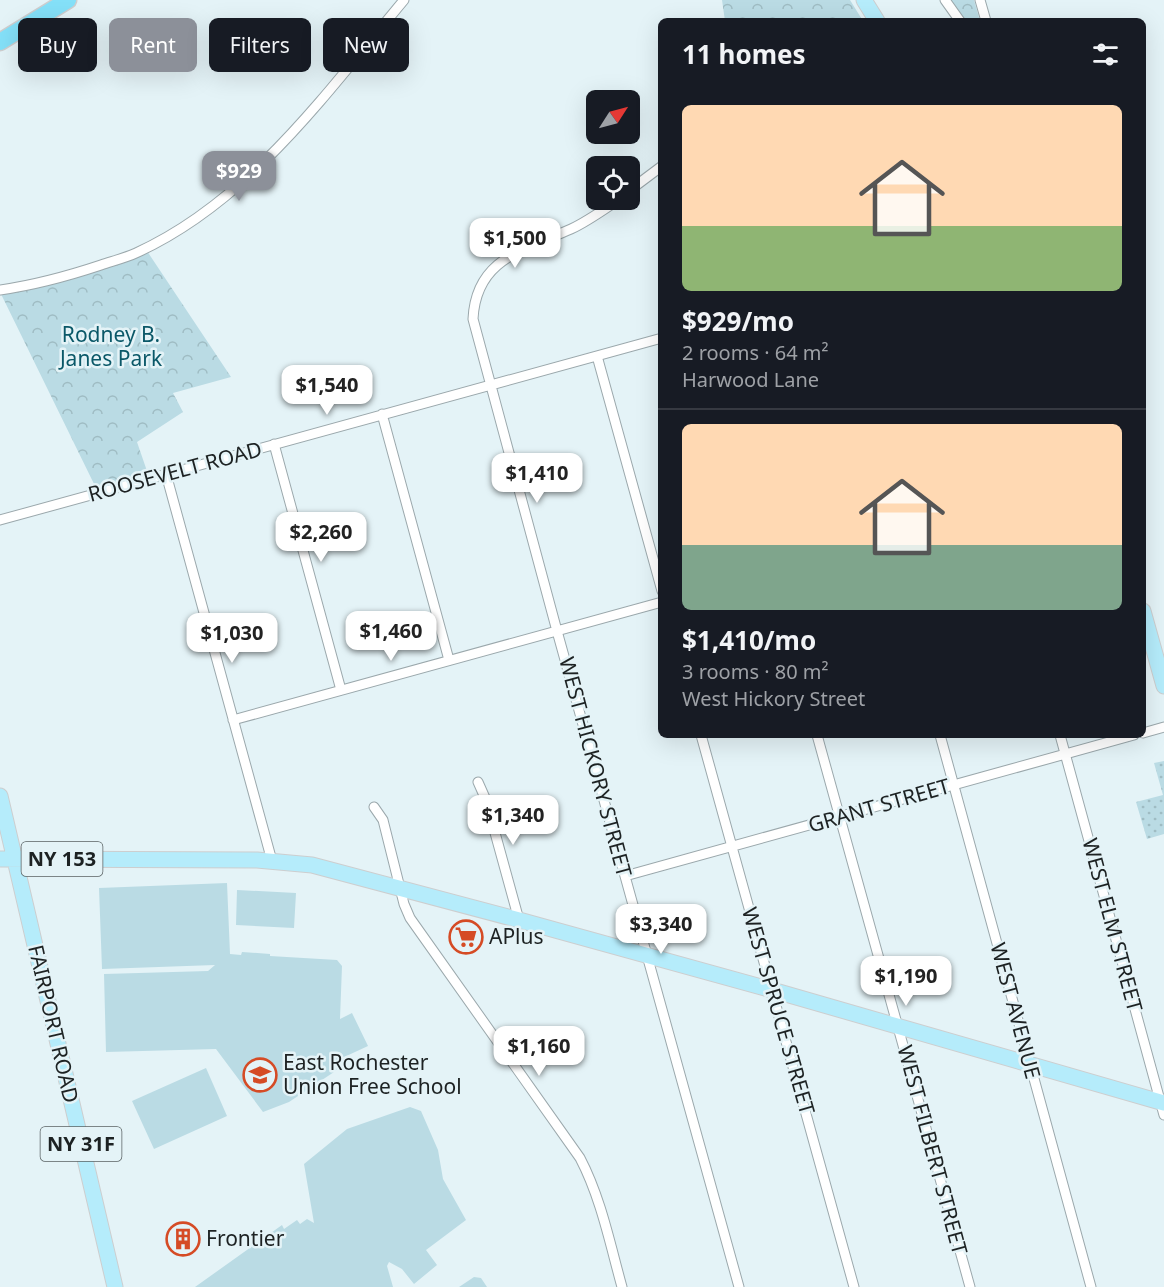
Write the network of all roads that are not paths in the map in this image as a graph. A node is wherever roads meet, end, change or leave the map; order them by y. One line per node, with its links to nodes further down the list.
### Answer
1 (68, 0): 9 (highway)
2 (404, 0): 13 (street)
3 (864, 0): 6 (main road)
4 (945, 0): 7 (street)
5 (980, 0): 8 (street)
6 (875, 18)
7 (958, 18)
8 (985, 18)
9 (0, 42)
10 (658, 169): 11 (street)
11 (640, 182)
12 (604, 210): 16 (street, WEST HICKORY STREET)
13 (0, 290)
14 (658, 339): 15 (street, ROOSEVELT ROAD)
15 (597, 356): 16 (street, ROOSEVELT ROAD); 21 (street)
16 (490, 385): 17 (street, ROOSEVELT ROAD); 24 (street, WEST HICKORY STREET)
17 (382, 414): 18 (street, ROOSEVELT ROAD); 25 (street)
18 (274, 444): 19 (street, ROOSEVELT ROAD); 27 (street)
19 (166, 474): 20 (street, ROOSEVELT ROAD); 28 (street)
20 (0, 520)
21 (658, 577)
22 (658, 603): 24 (street)
23 (1146, 622): 26 (main road)
24 (557, 631): 25 (street); 45 (street, WEST HICKORY STREET)
25 (449, 660): 27 (street)
26 (1164, 686)
27 (341, 690): 28 (street)
28 (233, 720): 44 (street)
29 (1164, 727): 30 (street)
30 (1146, 732)
31 (702, 738): 42 (street, WEST SPRUCE STREET)
32 (819, 738): 41 (street, WEST FILBERT STREET)
33 (941, 738): 38 (street, WEST AVENUE)
34 (1061, 738): 36 (street, WEST ELM STREET)
35 (1123, 738): 36 (street, GRANT STREET)
36 (1066, 754): 38 (street, GRANT STREET); 52 (street, WEST ELM STREET)
37 (478, 782): 47 (street)
38 (954, 785): 41 (street, GRANT STREET); 51 (street, WEST AVENUE)
39 (0, 796): 43 (main road, FAIRPORT ROAD / NY 31F)
40 (374, 807): 46 (street)
41 (840, 817): 42 (street, GRANT STREET); 50 (street, WEST FILBERT STREET)
42 (732, 846): 45 (street, GRANT STREET); 49 (street, WEST SPRUCE STREET)
43 (7, 859): 44 (main road, NY 153); 53 (main road, FAIRPORT ROAD / NY 31F)
44 (272, 861): 46 (main road, NY 153)
45 (625, 876): 48 (street, WEST HICKORY STREET)
46 (401, 888): 47 (main road, NY 153); 54 (street)
47 (519, 920): 48 (main road, NY 153)
48 (647, 956): 49 (main road, NY 153); 55 (street, WEST HICKORY STREET)
49 (772, 990): 50 (main road, NY 153); 56 (street, WEST SPRUCE STREET)
50 (897, 1026): 51 (main road, NY 153); 57 (street, WEST FILBERT STREET)
51 (1029, 1064): 52 (main road, NY 153); 58 (street, WEST AVENUE)
52 (1163, 1106)
53 (115, 1287)
54 (622, 1287)
55 (739, 1287)
56 (854, 1287)
57 (970, 1287)
58 (1091, 1287)

